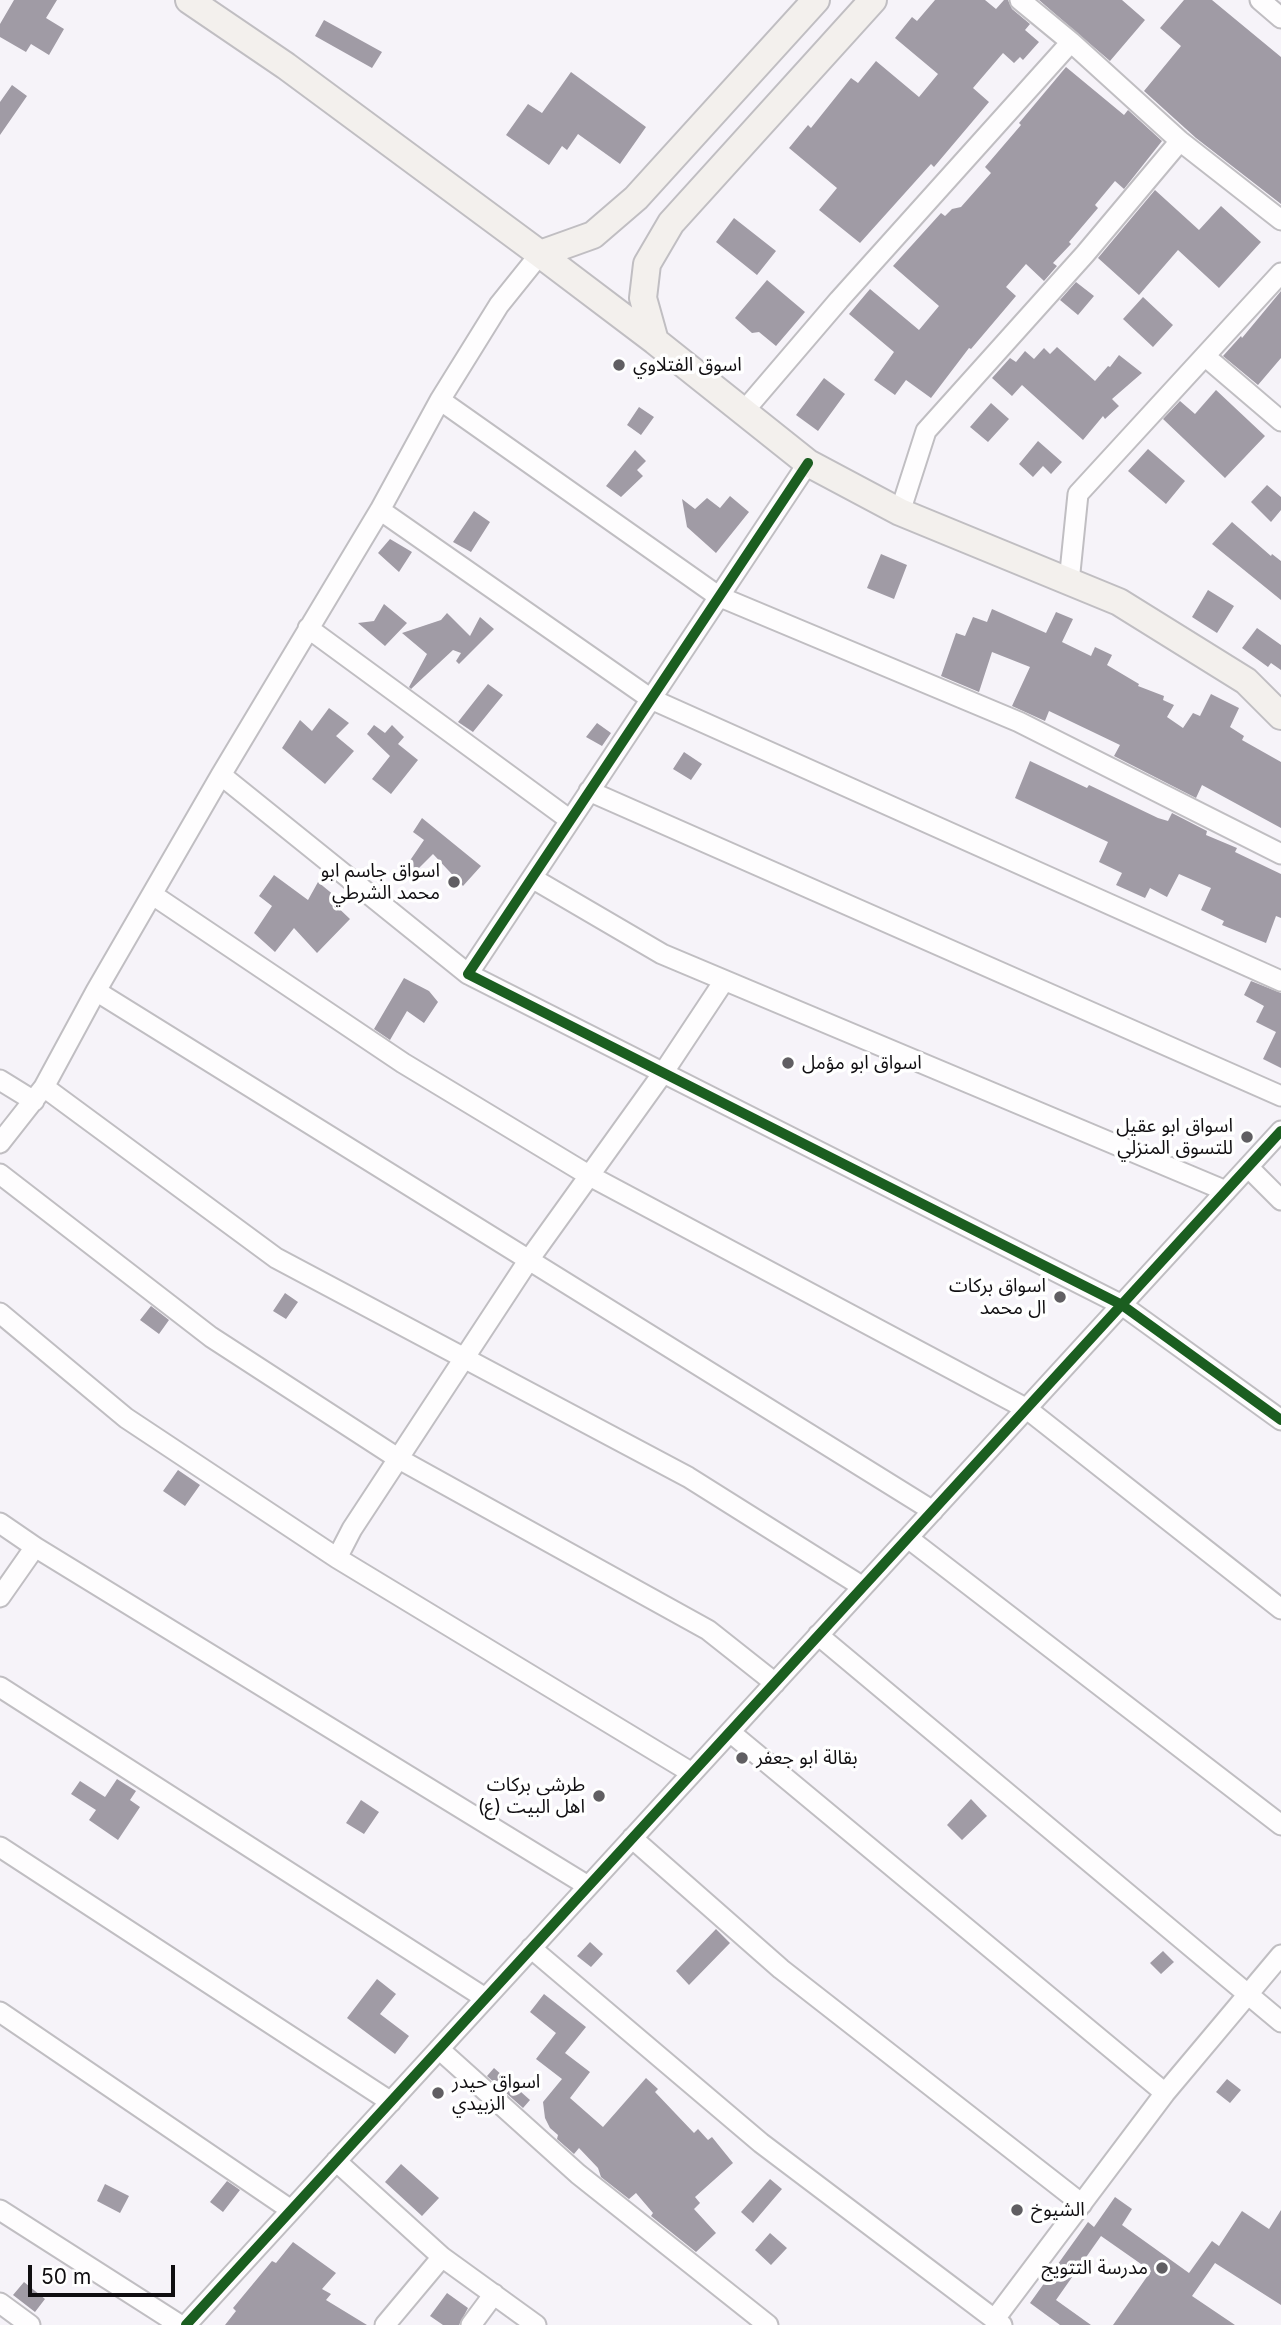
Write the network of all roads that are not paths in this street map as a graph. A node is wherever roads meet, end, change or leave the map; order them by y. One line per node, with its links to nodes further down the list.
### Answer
1 (189, 0): 12 (street)
2 (816, 0): 9 (street)
3 (873, 0): 11 (street)
4 (1020, 0): 7 (street)
5 (1260, 0): 6 (street)
6 (1281, 18)
7 (1071, 42): 8 (street); 17 (street)
8 (1180, 141): 10 (street); 21 (street)
9 (636, 198): 11 (street); 12 (street)
10 (1281, 220)
11 (671, 223): 14 (street)
12 (540, 254): 14 (street); 16 (street)
13 (1281, 273): 15 (street)
14 (655, 341): 17 (street)
15 (1206, 357): 18 (street); 22 (street)
16 (440, 400): 20 (street); 23 (street)
17 (744, 411): 19 (street)
18 (1281, 421)
19 (808, 463): 21 (street); 23 (street)
20 (380, 510): 24 (street); 25 (street)
21 (900, 512): 22 (street)
22 (1069, 582): 26 (street)
23 (718, 596): 25 (street); 30 (street)
24 (308, 628): 27 (street); 29 (street)
25 (651, 699): 28 (street); 35 (street)
26 (1281, 716)
27 (221, 775): 32 (street); 33 (street)
28 (589, 791): 29 (street); 40 (street)
29 (570, 820): 31 (street)
30 (1281, 853)
31 (531, 878): 33 (street); 34 (street)
32 (153, 895): 36 (street); 45 (street)
33 (468, 974): 37 (street)
34 (724, 981): 37 (street); 46 (street)
35 (1281, 982)
36 (96, 991): 39 (street); 48 (street)
37 (663, 1073): 45 (street); 49 (street)
38 (0, 1080): 39 (street)
39 (39, 1094): 42 (street); 51 (street)
40 (1281, 1096)
41 (1281, 1131): 43 (street)
42 (0, 1143)
43 (1248, 1167): 46 (street); 47 (street)
44 (0, 1174): 54 (street)
45 (590, 1176): 48 (street); 52 (street)
46 (1226, 1191): 49 (street)
47 (1281, 1200)
48 (528, 1261): 51 (street); 55 (street)
49 (1122, 1305): 52 (street); 53 (street)
50 (0, 1313): 59 (street)
51 (464, 1358): 54 (street); 60 (street)
52 (1027, 1409): 55 (street); 62 (street)
53 (1281, 1420)
54 (399, 1459): 59 (street); 64 (street)
55 (933, 1511): 57 (street)
56 (0, 1523): 58 (street)
57 (908, 1538): 60 (street); 68 (street)
58 (35, 1547): 61 (street); 71 (street)
59 (337, 1558): 67 (street)
60 (863, 1587): 63 (street)
61 (0, 1597)
62 (1281, 1609)
63 (818, 1635): 64 (street); 74 (street)
64 (775, 1683): 66 (street)
65 (0, 1687): 75 (street)
66 (730, 1732): 67 (street); 79 (street)
67 (692, 1773): 69 (street)
68 (1281, 1825)
69 (632, 1839): 71 (street); 82 (street)
70 (0, 1847): 80 (street)
71 (588, 1886): 72 (street)
72 (531, 1948): 75 (street); 88 (street)
73 (1281, 1955): 74 (street)
74 (1247, 1995): 77 (street); 79 (street)
75 (485, 1998): 78 (street)
76 (0, 2012): 84 (street)
77 (1281, 2022)
78 (439, 2049): 80 (street); 95 (street)
79 (1165, 2093): 82 (street)
80 (391, 2102): 81 (street)
81 (336, 2161): 84 (street); 85 (street)
82 (1082, 2204): 88 (street)
83 (0, 2210): 90 (street)
84 (291, 2210): 91 (street)
85 (442, 2257): 86 (street); 92 (street)
86 (494, 2294): 93 (street); 94 (street)
87 (0, 2303): 89 (street)
88 (989, 2321)
89 (30, 2325)
90 (180, 2325)
91 (186, 2325)
92 (385, 2325)
93 (471, 2325)
94 (536, 2325)
95 (768, 2325)

